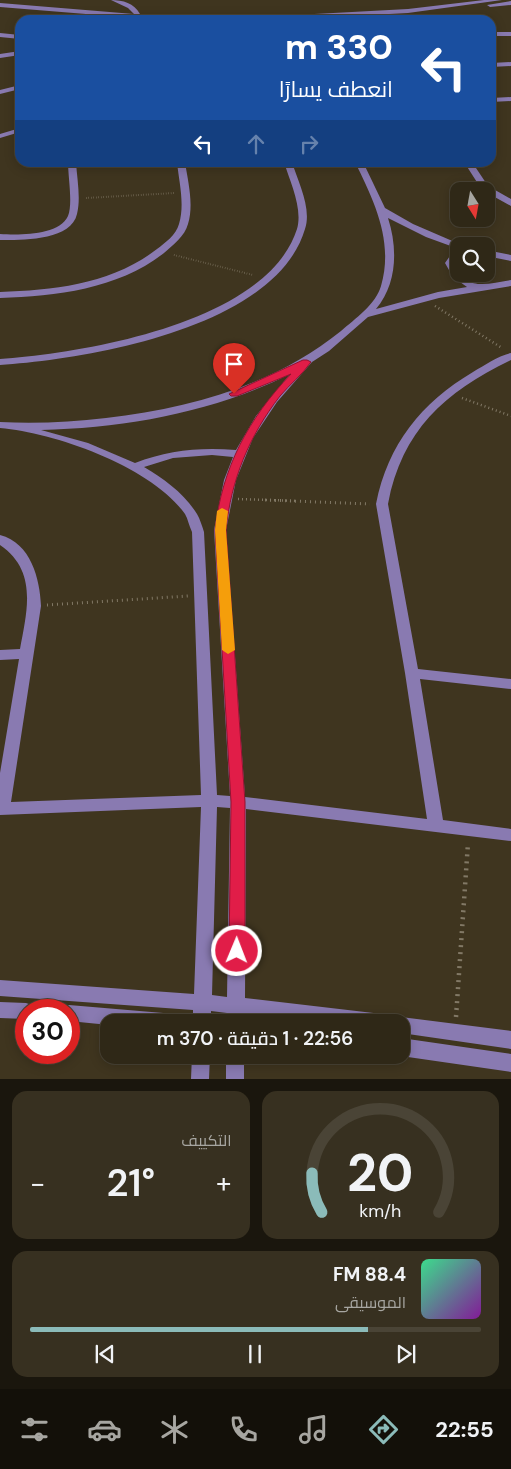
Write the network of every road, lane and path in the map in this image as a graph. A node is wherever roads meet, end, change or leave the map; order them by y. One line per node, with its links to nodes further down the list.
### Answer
1 (7, 0): 5 (street)
2 (114, 0): 7 (street)
3 (499, 0): 8 (street)
4 (511, 3): 9 (street)
5 (0, 5): 6 (street)
6 (99, 15)
7 (136, 15)
8 (343, 15)
9 (389, 15)
10 (0, 30): 11 (street)
11 (15, 32)
12 (511, 32): 13 (street)
13 (496, 33)
14 (0, 35): 15 (street)
15 (15, 36)
16 (15, 54): 17 (street)
17 (0, 55)
18 (511, 64): 19 (street)
19 (496, 65)
20 (15, 88): 21 (street)
21 (0, 92)
22 (511, 99): 23 (street)
23 (496, 100)
24 (15, 132): 25 (street)
25 (0, 136)
26 (72, 167): 32 (street)
27 (181, 167): 31 (street)
28 (289, 167): 40 (street)
29 (361, 167): 34 (street)
30 (471, 167): 33 (street)
31 (184, 192): 32 (path); 37 (street)
32 (73, 199): 35 (street)
33 (511, 203)
34 (382, 210): 36 (street); 46 (street)
35 (0, 237)
36 (450, 243)
37 (160, 252): 40 (path); 44 (street)
38 (495, 255): 39 (street)
39 (511, 258)
40 (268, 279): 48 (street)
41 (463, 282): 43 (street)
42 (511, 283): 43 (street)
43 (475, 288): 45 (street)
44 (0, 295)
45 (424, 299): 46 (street); 47 (path)
46 (365, 315): 49 (street)
47 (507, 352): 50 (street)
48 (0, 362)
49 (307, 362): 52 (street); 53 (street)
50 (450, 394): 51 (path); 56 (street)
51 (511, 416)
52 (6, 425): 54 (street)
53 (240, 454): 54 (street); 55 (street)
54 (134, 467): 58 (street)
55 (225, 499): 56 (path); 65 (street)
56 (382, 504): 62 (street)
57 (0, 538): 59 (street)
58 (200, 595): 59 (path); 64 (street)
59 (34, 606): 60 (street)
60 (26, 654): 61 (street); 66 (street)
61 (0, 656)
62 (412, 673): 63 (street); 67 (street)
63 (511, 684)
64 (209, 801): 65 (street); 66 (street); 71 (street)
65 (238, 802): 67 (street); 77 (street)
66 (1, 809)
67 (436, 825): 68 (street)
68 (469, 830): 69 (street); 82 (path)
69 (511, 835)
70 (0, 988): 71 (street)
71 (202, 1004): 75 (street); 76 (street)
72 (0, 1010): 73 (street)
73 (15, 1011)
74 (80, 1014): 80 (street)
75 (202, 1014)
76 (233, 1014)
77 (236, 1014)
78 (274, 1014): 79 (street)
79 (321, 1014)
80 (100, 1016)
81 (410, 1026): 82 (street)
82 (455, 1032): 83 (street)
83 (511, 1040)
84 (410, 1048): 85 (street)
85 (511, 1063)
86 (200, 1064): 88 (street)
87 (236, 1064): 89 (street)
88 (200, 1079)
89 (235, 1079)

